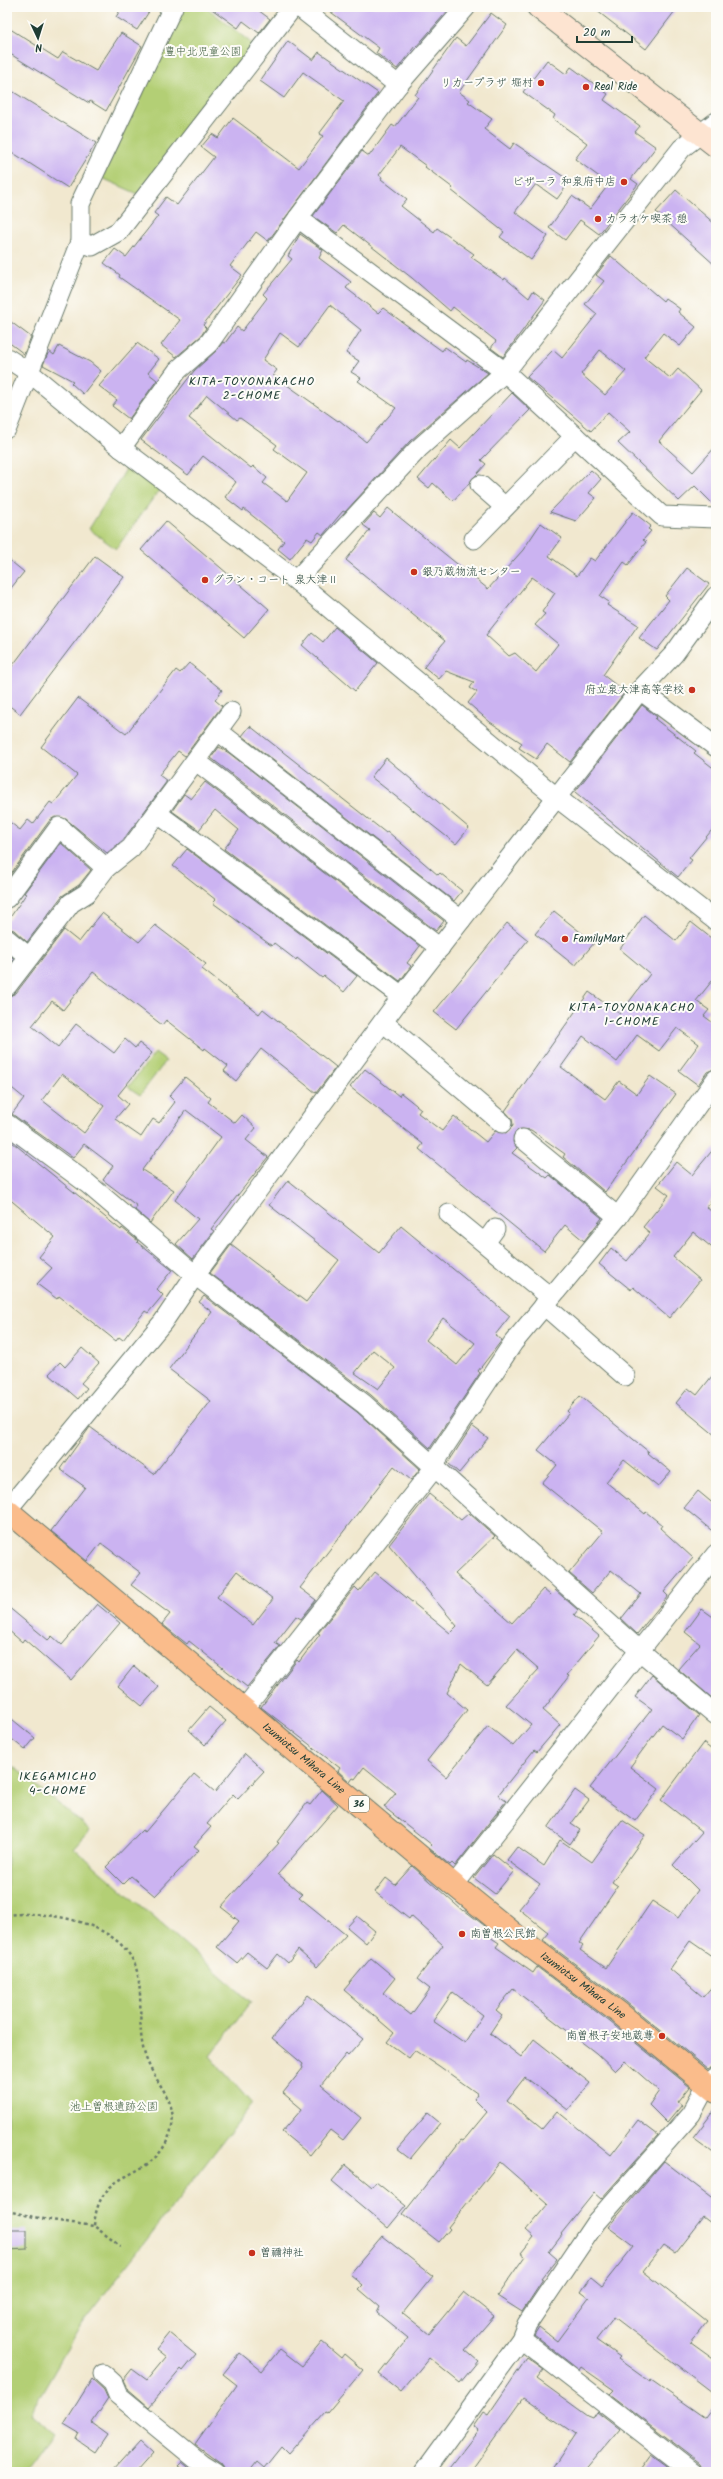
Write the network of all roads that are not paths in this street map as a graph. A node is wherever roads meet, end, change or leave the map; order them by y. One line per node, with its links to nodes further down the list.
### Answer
1 (173, 7): 9 (street)
2 (293, 7): 9 (street)
3 (299, 7): 6 (street)
4 (466, 7): 6 (street)
5 (538, 7): 7 (street)
6 (398, 85): 8 (street)
7 (711, 134): 11 (street)
8 (298, 218): 11 (street); 15 (street)
9 (80, 242): 12 (street)
10 (7, 358): 12 (street)
11 (505, 372): 14 (street); 20 (street)
12 (30, 373): 13 (street); 15 (street)
13 (7, 428)
14 (576, 436): 17 (street); 18 (street)
15 (120, 448): 20 (street)
16 (480, 486): 17 (street)
17 (506, 507): 19 (street)
18 (716, 518)
19 (474, 539)
20 (298, 582): 27 (street)
21 (716, 596): 22 (street)
22 (640, 690): 25 (street); 27 (street)
23 (231, 712): 24 (street)
24 (218, 731): 26 (street); 31 (street)
25 (716, 747)
26 (196, 761): 28 (street); 34 (street)
27 (556, 797): 31 (street); 32 (street)
28 (157, 813): 29 (street); 37 (street)
29 (106, 868): 30 (street); 35 (street)
30 (7, 898)
31 (462, 920): 34 (street)
32 (716, 921)
33 (7, 939): 35 (street)
34 (440, 948): 37 (street)
35 (29, 957): 36 (street)
36 (7, 986)
37 (402, 996): 38 (street)
38 (383, 1022): 40 (street); 45 (street)
39 (716, 1079): 44 (street)
40 (502, 1123)
41 (7, 1124): 45 (street)
42 (523, 1139): 44 (street)
43 (449, 1214): 46 (street)
44 (618, 1217): 46 (street)
45 (195, 1275): 48 (street); 49 (street)
46 (547, 1301): 47 (street); 48 (street)
47 (625, 1376)
48 (435, 1467): 51 (street); 52 (street)
49 (7, 1510): 52 (main road, Izumiotsu Mihara Line / 36)
50 (716, 1554): 51 (street)
51 (640, 1651): 53 (street); 54 (street)
52 (246, 1708): 54 (main road, Izumiotsu Mihara Line / 36)
53 (716, 1715)
54 (454, 1885): 55 (main road, Izumiotsu Mihara Line / 36)
55 (713, 2085): 56 (street)
56 (521, 2339): 59 (street); 60 (street)
57 (102, 2374): 58 (street)
58 (214, 2472)
59 (424, 2472)
60 (693, 2472)

